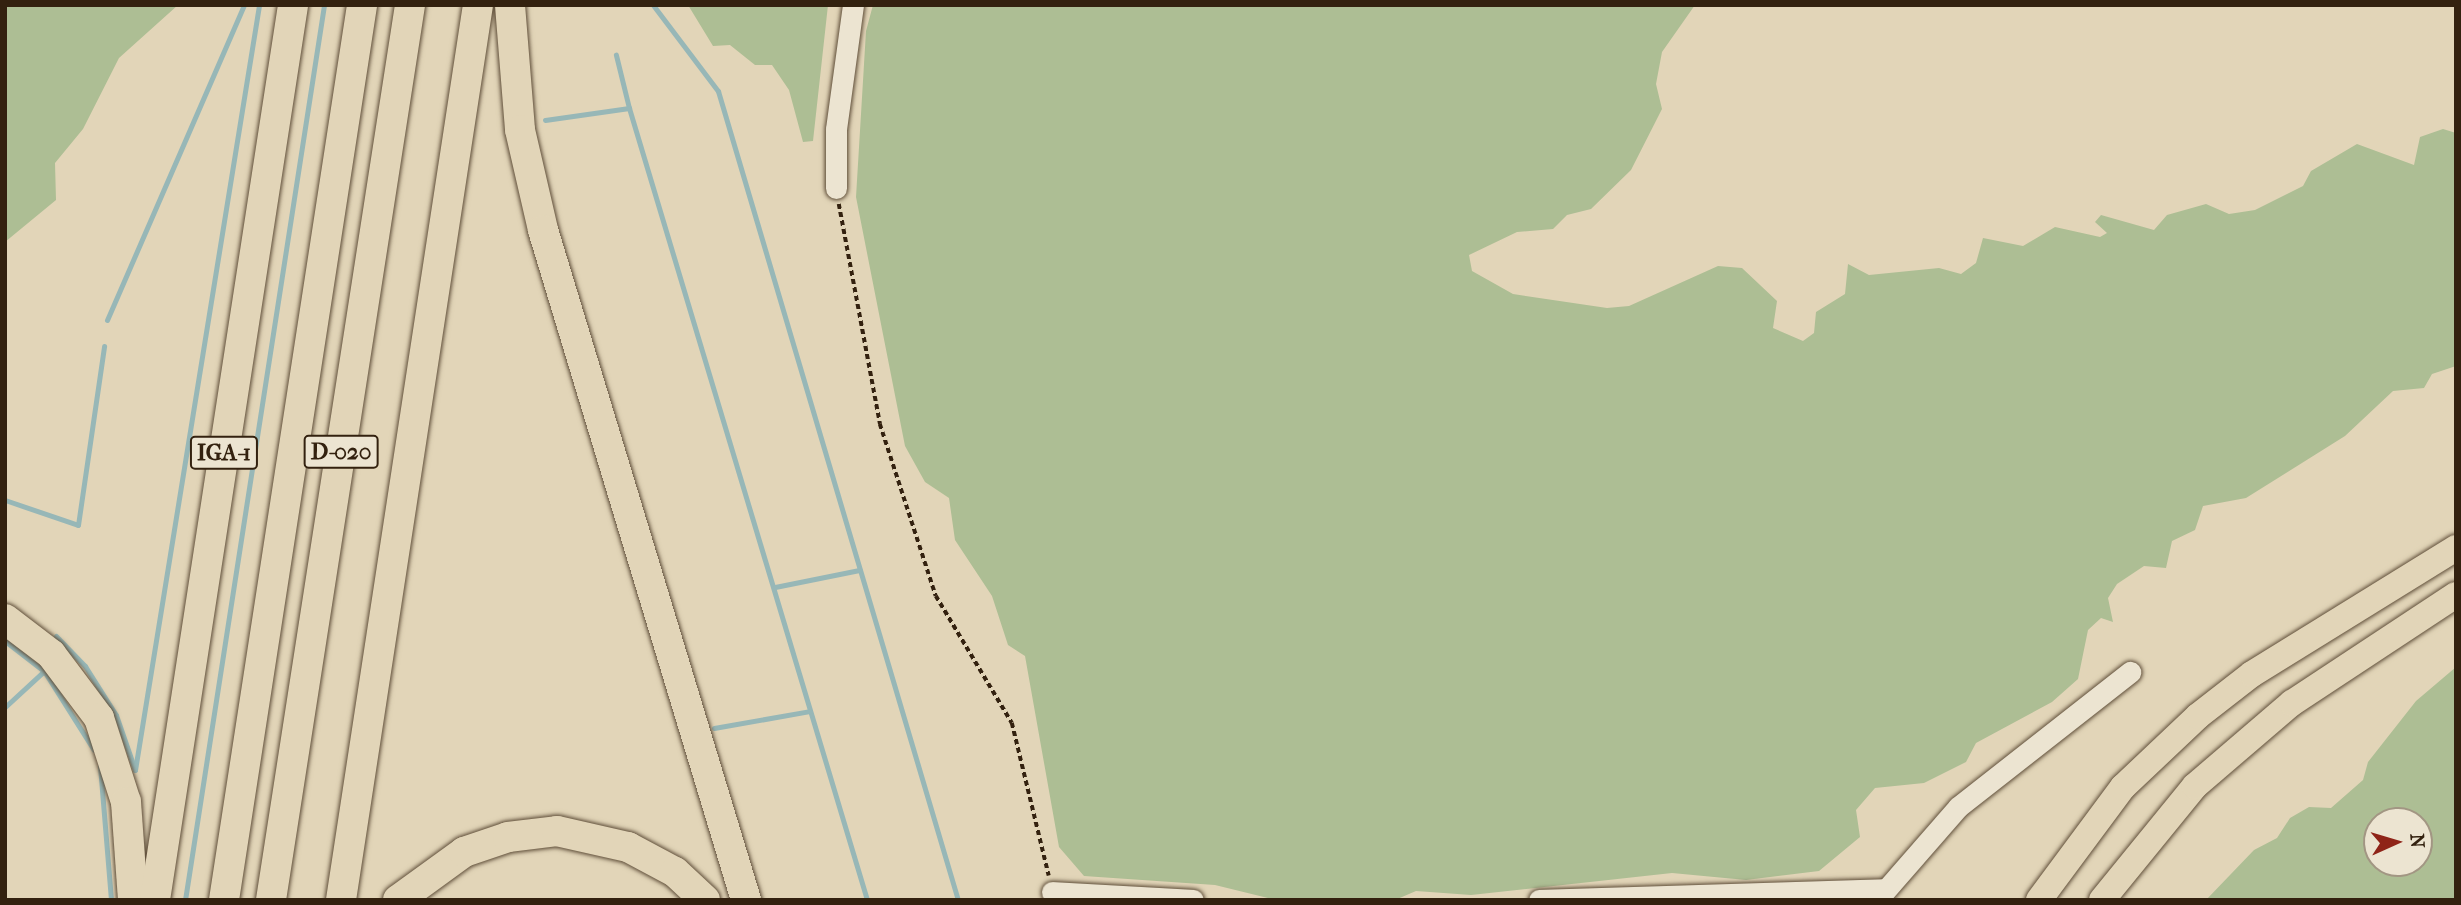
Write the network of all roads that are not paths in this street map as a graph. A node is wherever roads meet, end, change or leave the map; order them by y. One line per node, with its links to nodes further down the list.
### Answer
1 (293, 5): 15 (highway, IGA-1)
2 (362, 5): 16 (highway, D-020)
3 (410, 5): 17 (highway, D-020)
4 (478, 5): 18 (highway)
5 (510, 5): 21 (highway)
6 (853, 5): 7 (street)
7 (836, 188)
8 (2456, 548): 24 (main road)
9 (2456, 595): 25 (main road)
10 (5, 619): 14 (highway)
11 (2130, 672): 13 (street)
12 (1052, 891): 22 (street)
13 (1879, 894): 23 (street)
14 (133, 900)
15 (155, 900)
16 (224, 900)
17 (271, 900)
18 (341, 900)
19 (398, 900): 20 (highway)
20 (705, 900)
21 (746, 900)
22 (1193, 900)
23 (1539, 900)
24 (2039, 900)
25 (2102, 900)

